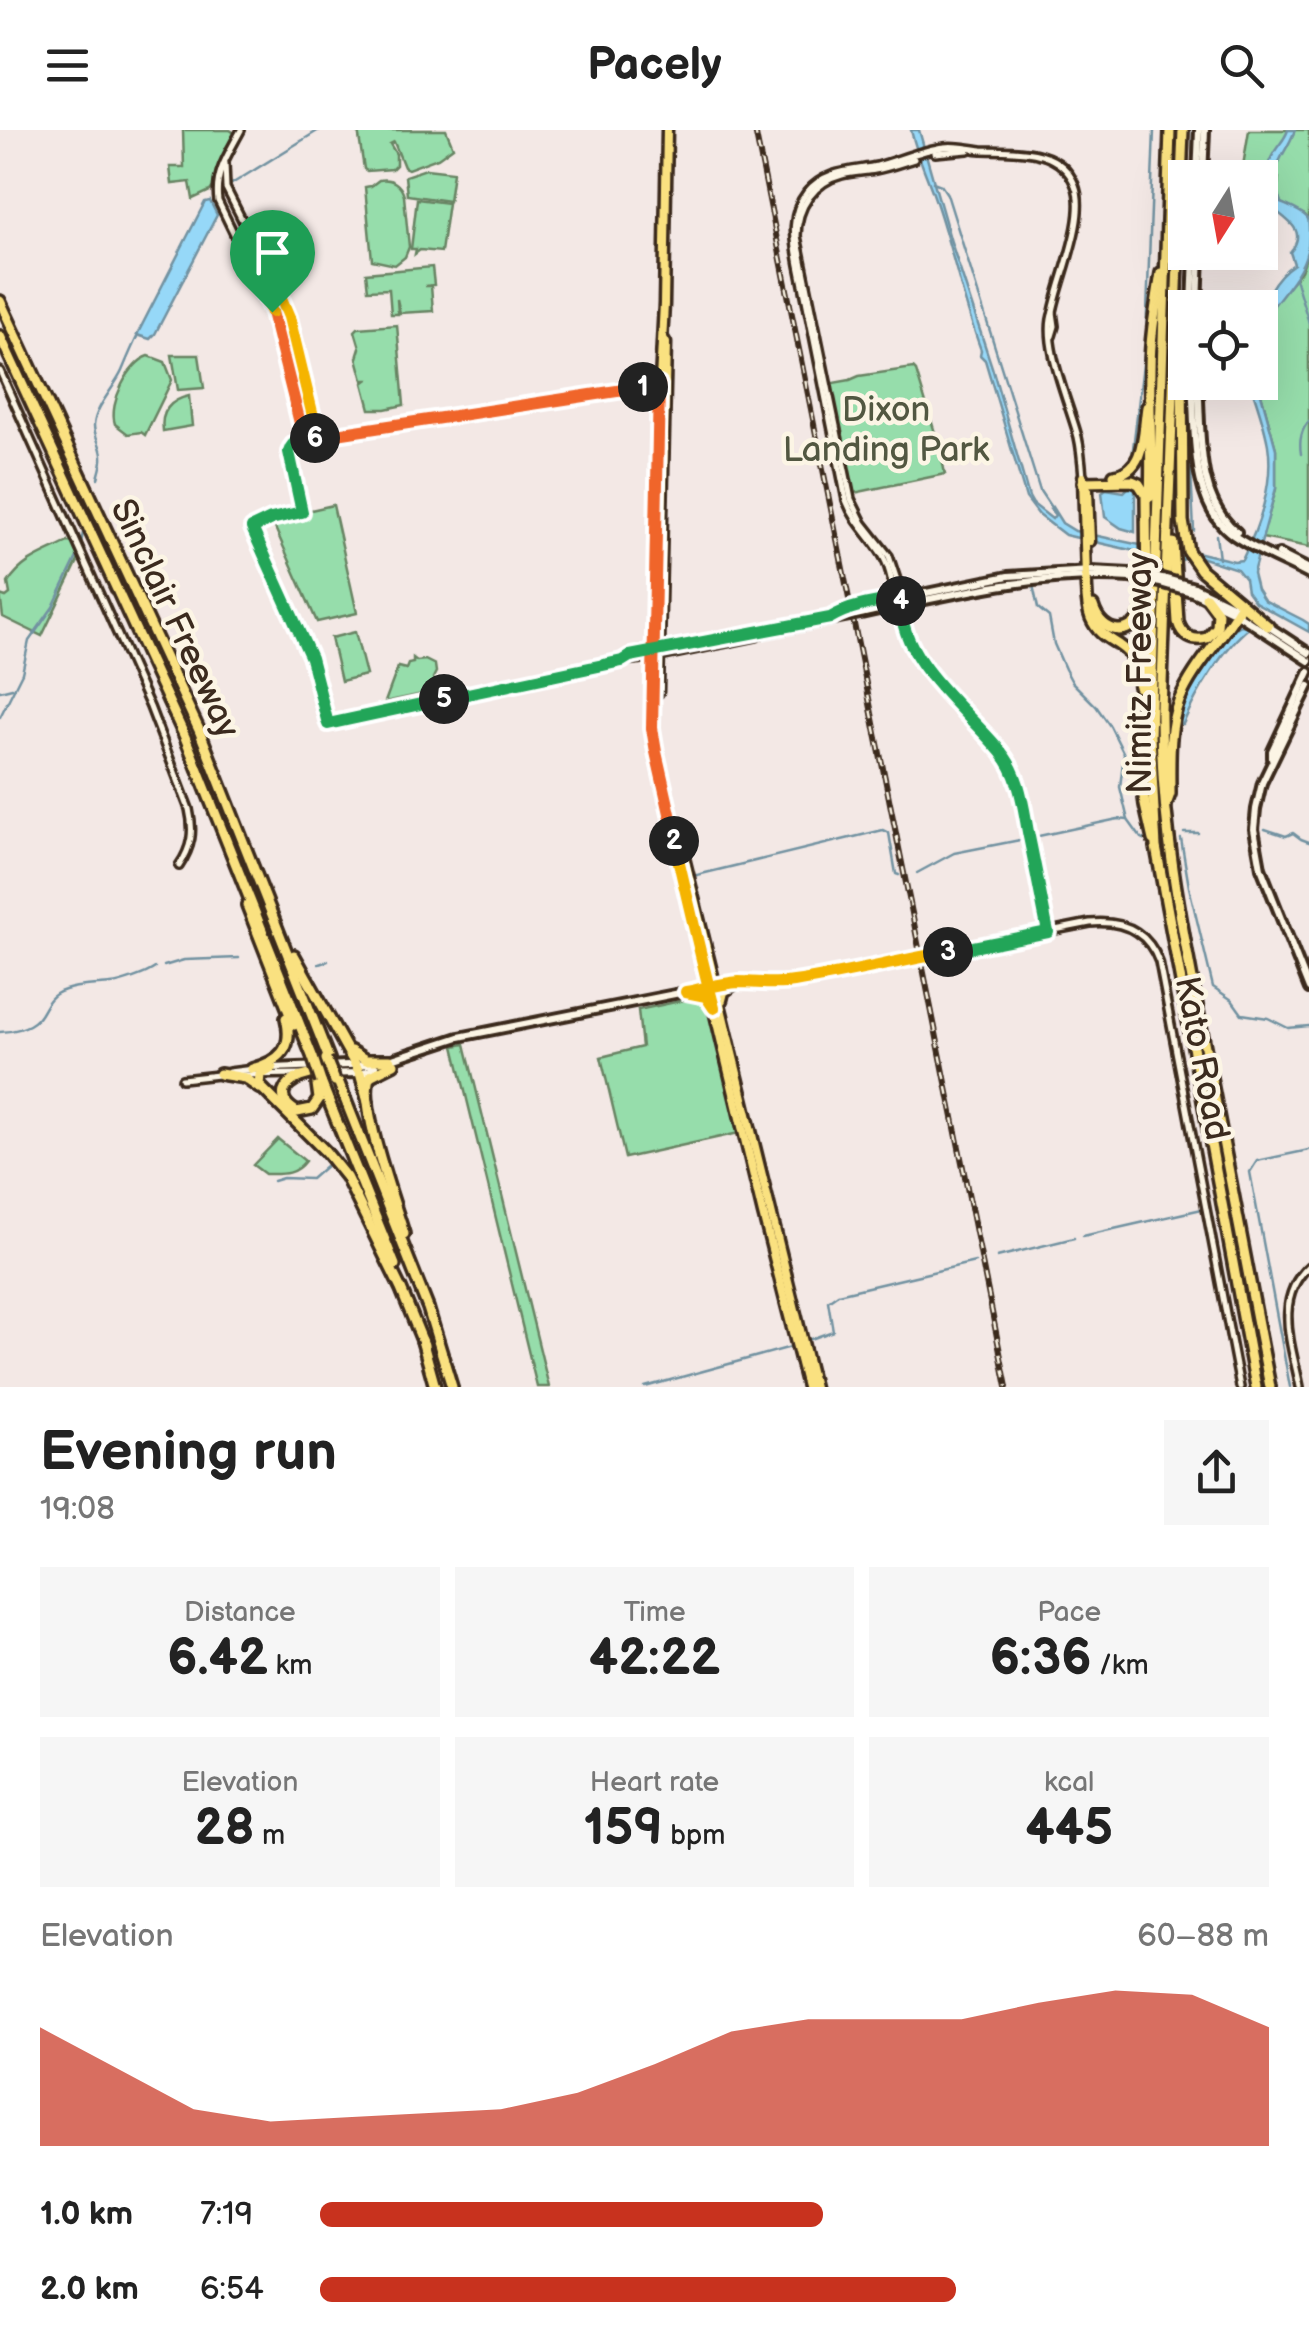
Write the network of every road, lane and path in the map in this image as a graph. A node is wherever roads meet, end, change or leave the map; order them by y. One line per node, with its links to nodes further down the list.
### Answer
1 (240, 130): 6 (street)
2 (668, 130): 20 (main road)
3 (1170, 130): 10 (highway, Nimitz Freeway)
4 (1183, 130): 12 (highway, Nimitz Freeway)
5 (1202, 130): 7 (main road)
6 (226, 160): 9 (street); 11 (street)
7 (1201, 160)
8 (210, 197): 9 (street)
9 (218, 201): 13 (street)
10 (1166, 260): 21 (highway); 30 (highway, Nimitz Freeway)
11 (276, 286): 13 (street); 17 (street)
12 (1178, 290)
13 (262, 293): 18 (street)
14 (0, 301): 53 (highway, Sinclair Freeway)
15 (0, 311): 63 (highway)
16 (0, 336): 57 (highway, Sinclair Freeway)
17 (294, 337): 18 (street); 22 (street)
18 (279, 340): 23 (street)
19 (0, 371): 52 (street)
20 (662, 384): 27 (street); 42 (main road)
21 (1150, 384): 29 (highway); 30 (highway)
22 (307, 391): 23 (street); 27 (street)
23 (292, 394): 28 (street)
24 (1173, 400): 32 (highway, Nimitz Freeway)
25 (1182, 400): 40 (highway)
26 (1196, 400): 33 (main road)
27 (318, 437): 28 (street)
28 (304, 439): 42 (street)
29 (1083, 479): 30 (highway); 34 (main road); 38 (street)
30 (1152, 536): 31 (highway, Nimitz Freeway)
31 (1152, 562): 35 (highway); 51 (highway, Nimitz Freeway)
32 (1171, 565): 37 (highway); 48 (highway, Nimitz Freeway)
33 (1309, 572)
34 (1089, 575): 35 (highway); 36 (main road, bridge); 38 (main road); 46 (highway)
35 (1147, 586): 46 (highway)
36 (1193, 589): 37 (main road); 39 (main road)
37 (1206, 597): 39 (main road)
38 (899, 601): 42 (main road); 56 (street)
39 (1238, 611): 40 (main road); 43 (main road); 48 (highway)
40 (1268, 626): 41 (main road)
41 (1309, 652)
42 (656, 654): 49 (main road)
43 (1309, 661)
44 (1309, 672): 47 (main road)
45 (1309, 686): 47 (main road)
46 (1141, 724): 51 (highway)
47 (1272, 759): 60 (main road)
48 (1165, 807): 87 (highway, Nimitz Freeway)
49 (671, 821): 50 (main road); 54 (main road)
50 (681, 846): 54 (main road); 55 (main road)
51 (1156, 847): 86 (highway, Nimitz Freeway)
52 (179, 866)
53 (257, 875): 63 (highway, Sinclair Freeway); 65 (highway)
54 (686, 891): 55 (main road); 59 (main road)
55 (700, 919): 59 (main road)
56 (1048, 932): 58 (street, Kato Road); 85 (street, Kato Road)
57 (274, 968): 66 (highway); 66 (highway); 70 (highway)
58 (736, 982): 59 (street, Kato Road); 64 (main road)
59 (712, 987): 61 (main road); 62 (main road); 64 (main road)
60 (1309, 989)
61 (686, 992): 62 (main road); 67 (main road)
62 (714, 1008): 78 (main road)
63 (307, 1009): 74 (highway, bridge)
64 (723, 1015): 80 (main road)
65 (348, 1048): 67 (highway); 69 (highway)
66 (310, 1059): 73 (highway, bridge)
67 (392, 1062): 69 (main road); 76 (highway)
68 (272, 1068): 69 (main road); 70 (highway)
69 (357, 1069): 73 (main road); 76 (highway)
70 (256, 1072): 71 (street); 73 (street); 75 (highway)
71 (220, 1074): 72 (street); 75 (highway)
72 (182, 1079)
73 (316, 1079): 81 (highway)
74 (336, 1081): 79 (highway); 83 (highway)
75 (267, 1094): 81 (highway)
76 (368, 1102): 79 (highway)
77 (1309, 1266): 88 (street)
78 (777, 1268): 80 (main road); 84 (main road)
79 (417, 1280): 83 (highway)
80 (791, 1294): 84 (main road)
81 (424, 1345): 82 (highway)
82 (435, 1387)
83 (450, 1387)
84 (811, 1387)
85 (1240, 1387)
86 (1256, 1387)
87 (1270, 1387)
88 (1300, 1387)

